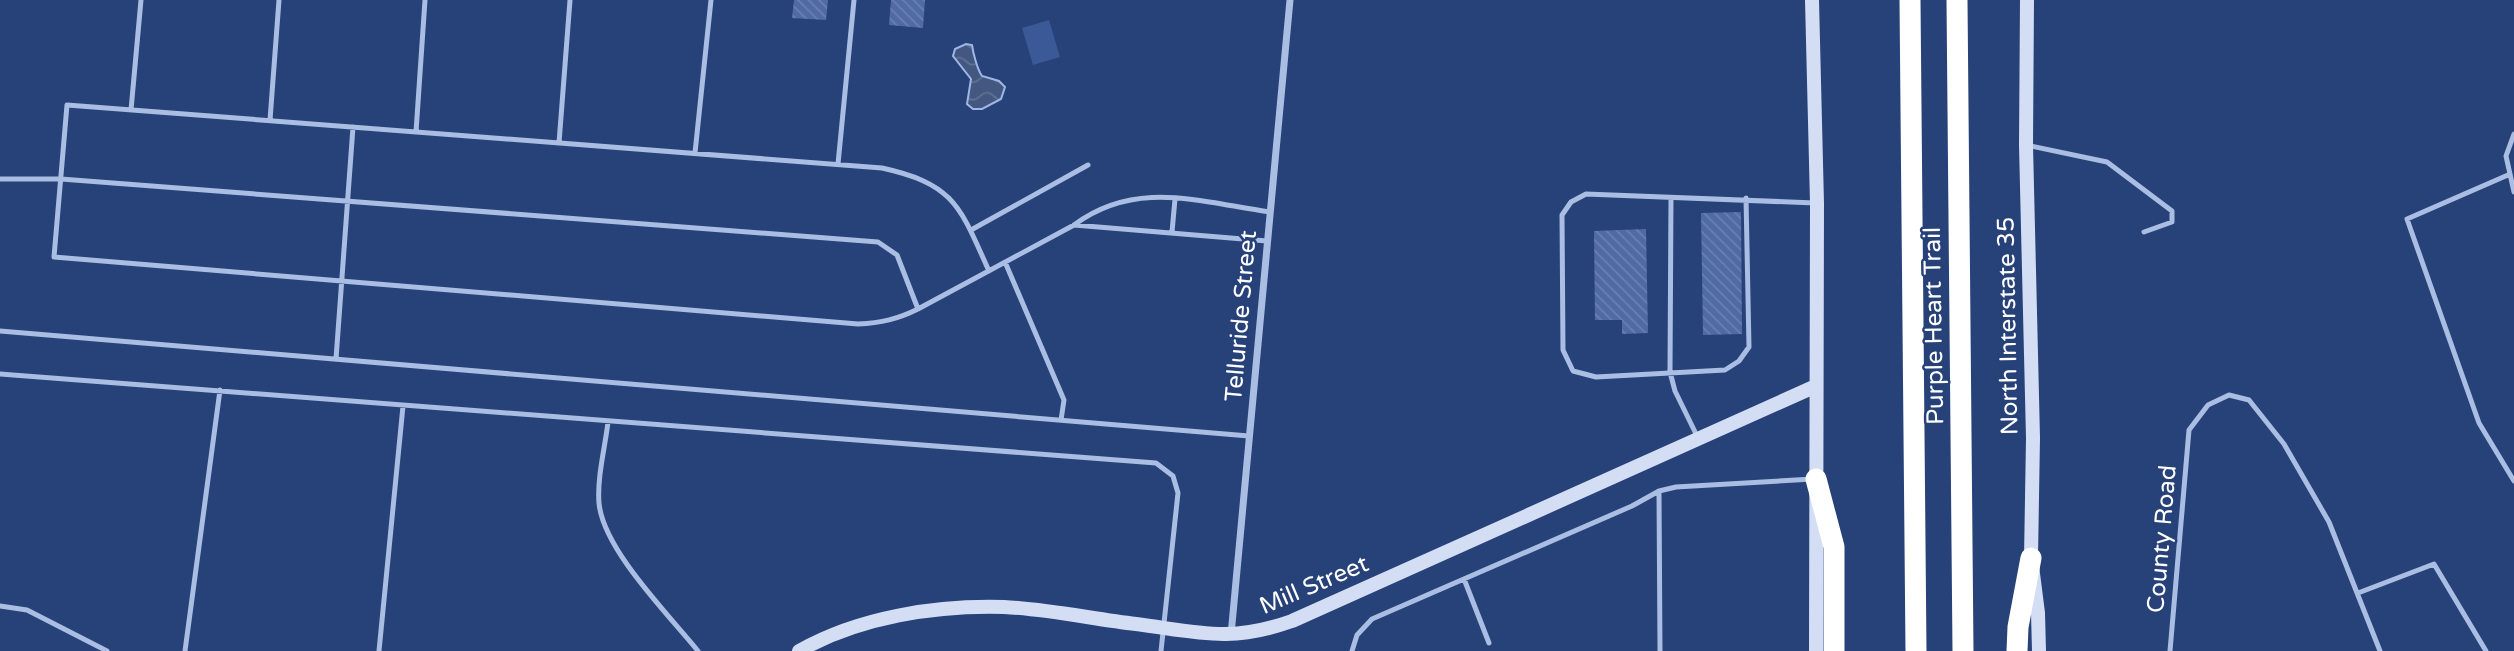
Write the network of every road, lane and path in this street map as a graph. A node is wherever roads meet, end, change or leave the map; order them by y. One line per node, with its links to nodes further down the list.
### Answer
1 (141, 0): 12 (lane)
2 (279, 0): 13 (lane)
3 (425, 0): 15 (lane)
4 (570, 0): 17 (lane)
5 (711, 0): 19 (lane)
6 (854, 0): 20 (lane)
7 (1290, 0): 31 (street, Telluride Street)
8 (1812, 0): 30 (main road)
9 (1910, 0): 72 (highway, Purple Heart Trail)
10 (1957, 0): 73 (highway, Purple Heart Trail)
11 (2028, 0): 18 (main road, North Interstate 35)
12 (131, 110): 13 (lane); 24 (lane)
13 (270, 120): 14 (lane)
14 (353, 127): 15 (lane); 29 (lane)
15 (416, 132): 17 (lane)
16 (2514, 134): 22 (lane)
17 (559, 143): 19 (lane)
18 (2026, 145): 35 (lane); 55 (main road, North Interstate 35)
19 (695, 153): 20 (lane)
20 (838, 164): 33 (lane)
21 (1088, 165): 33 (lane)
22 (2508, 175): 25 (lane); 53 (lane)
23 (0, 179): 24 (lane)
24 (61, 179): 29 (lane); 39 (lane)
25 (2514, 192)
26 (1671, 198): 27 (lane); 43 (lane); 43 (lane)
27 (1746, 198): 30 (lane); 43 (lane)
28 (1174, 199): 31 (lane); 32 (lane); 34 (lane)
29 (347, 201): 39 (lane); 40 (lane)
30 (1817, 203): 45 (main road)
31 (1270, 212): 36 (street, Telluride Street)
32 (1074, 225): 34 (lane); 37 (lane)
33 (971, 230): 38 (lane)
34 (1172, 232): 36 (lane)
35 (2144, 232)
36 (1267, 241): 50 (street, Telluride Street)
37 (1005, 262): 38 (lane); 48 (lane)
38 (989, 271): 40 (lane)
39 (341, 281): 40 (lane); 42 (lane)
40 (918, 309)
41 (0, 331): 42 (lane)
42 (336, 359): 48 (lane)
43 (1670, 372): 51 (lane)
44 (0, 374): 46 (lane)
45 (1816, 386): 51 (main road, Mill Street); 52 (main road)
46 (220, 390): 47 (lane); 63 (lane)
47 (403, 406): 49 (lane); 64 (lane)
48 (1061, 420): 50 (lane)
49 (608, 422): 59 (lane); 65 (lane)
50 (1250, 436): 60 (street, Telluride Street)
51 (1699, 440): 60 (main road, Mill Street)
52 (1816, 479): 54 (lane); 70 (main road); 71 (highway)
53 (2514, 481)
54 (1659, 491): 56 (lane); 69 (lane)
55 (2031, 558): 74 (highway); 75 (main road, North Interstate 35)
56 (1464, 579): 61 (lane); 68 (lane)
57 (2358, 593): 76 (lane, County Road); 77 (lane); 78 (lane)
58 (0, 606): 62 (lane)
59 (1162, 628): 60 (main road, Mill Street); 66 (main road, Mill Street); 67 (lane)
60 (1231, 636)
61 (1489, 643)
62 (107, 651)
63 (185, 651)
64 (379, 651)
65 (698, 651)
66 (799, 651)
67 (1161, 651)
68 (1352, 651)
69 (1660, 651)
70 (1816, 651)
71 (1834, 651)
72 (1916, 651)
73 (1963, 651)
74 (2017, 651)
75 (2039, 651)
76 (2170, 651)
77 (2380, 651)
78 (2486, 651)

